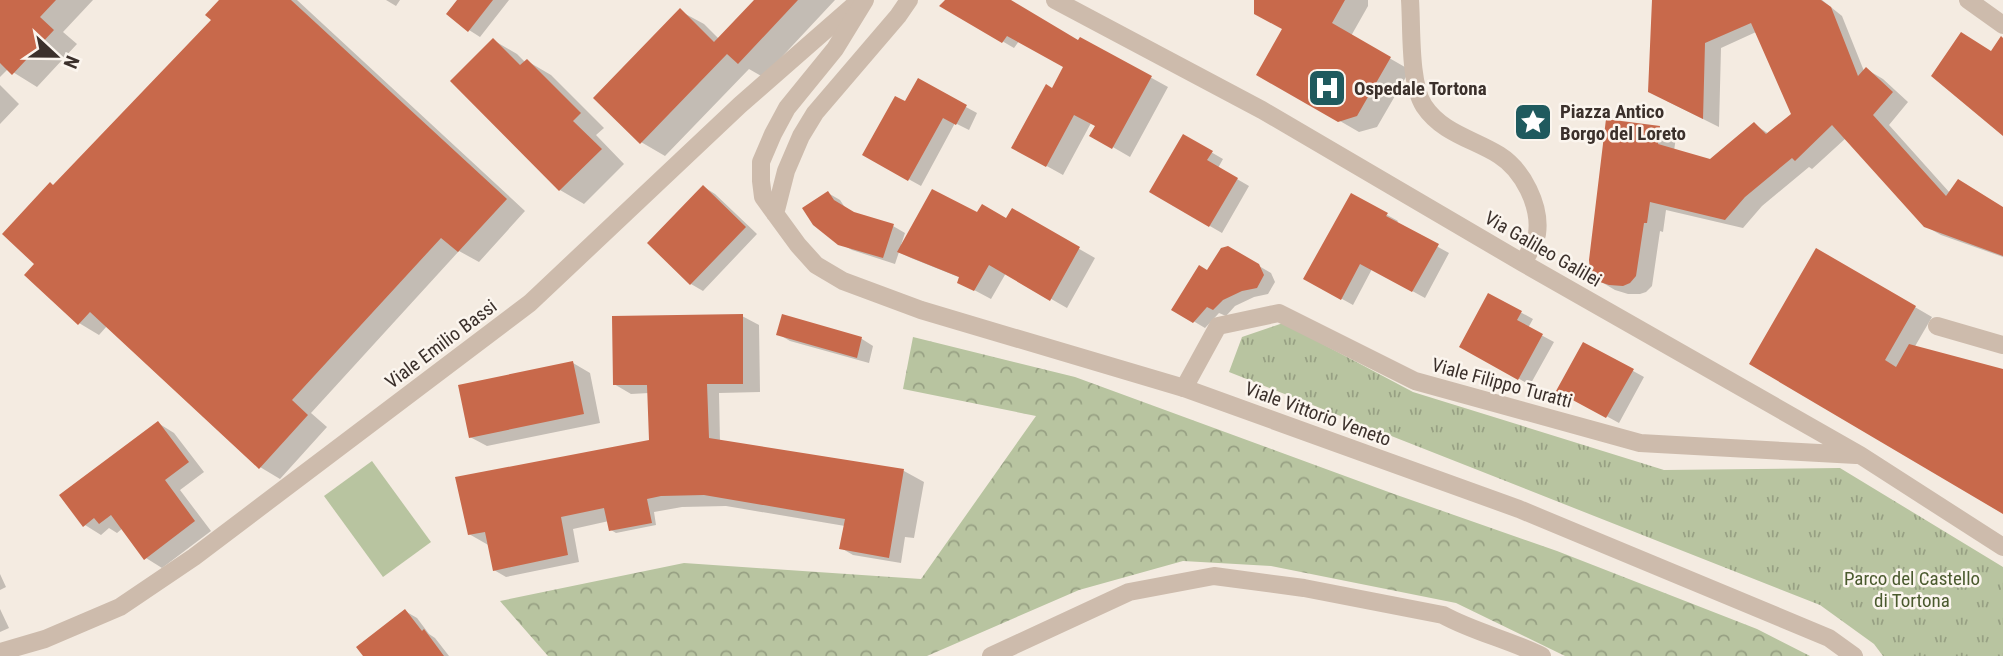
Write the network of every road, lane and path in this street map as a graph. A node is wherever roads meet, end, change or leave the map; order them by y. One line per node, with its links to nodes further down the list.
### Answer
1 (862, 0): 7 (street, Viale Vittorio Veneto); 14 (street, Viale Emilio Bassi)
2 (909, 0): 7 (street)
3 (1055, 0): 8 (street, Via Galileo Galilei)
4 (1410, 0): 8 (street)
5 (1968, 0): 6 (street)
6 (2003, 25)
7 (775, 214): 11 (street, Viale Vittorio Veneto)
8 (1523, 263): 12 (street, Via Galileo Galilei)
9 (1937, 326): 10 (street)
10 (2003, 345)
11 (1184, 388): 12 (street, Viale Filippo Turatti); 17 (street, Viale Vittorio Veneto)
12 (1860, 455): 13 (street, Via Galileo Galilei)
13 (2003, 547)
14 (0, 652)
15 (991, 656): 16 (street)
16 (1542, 656)
17 (1854, 656)

